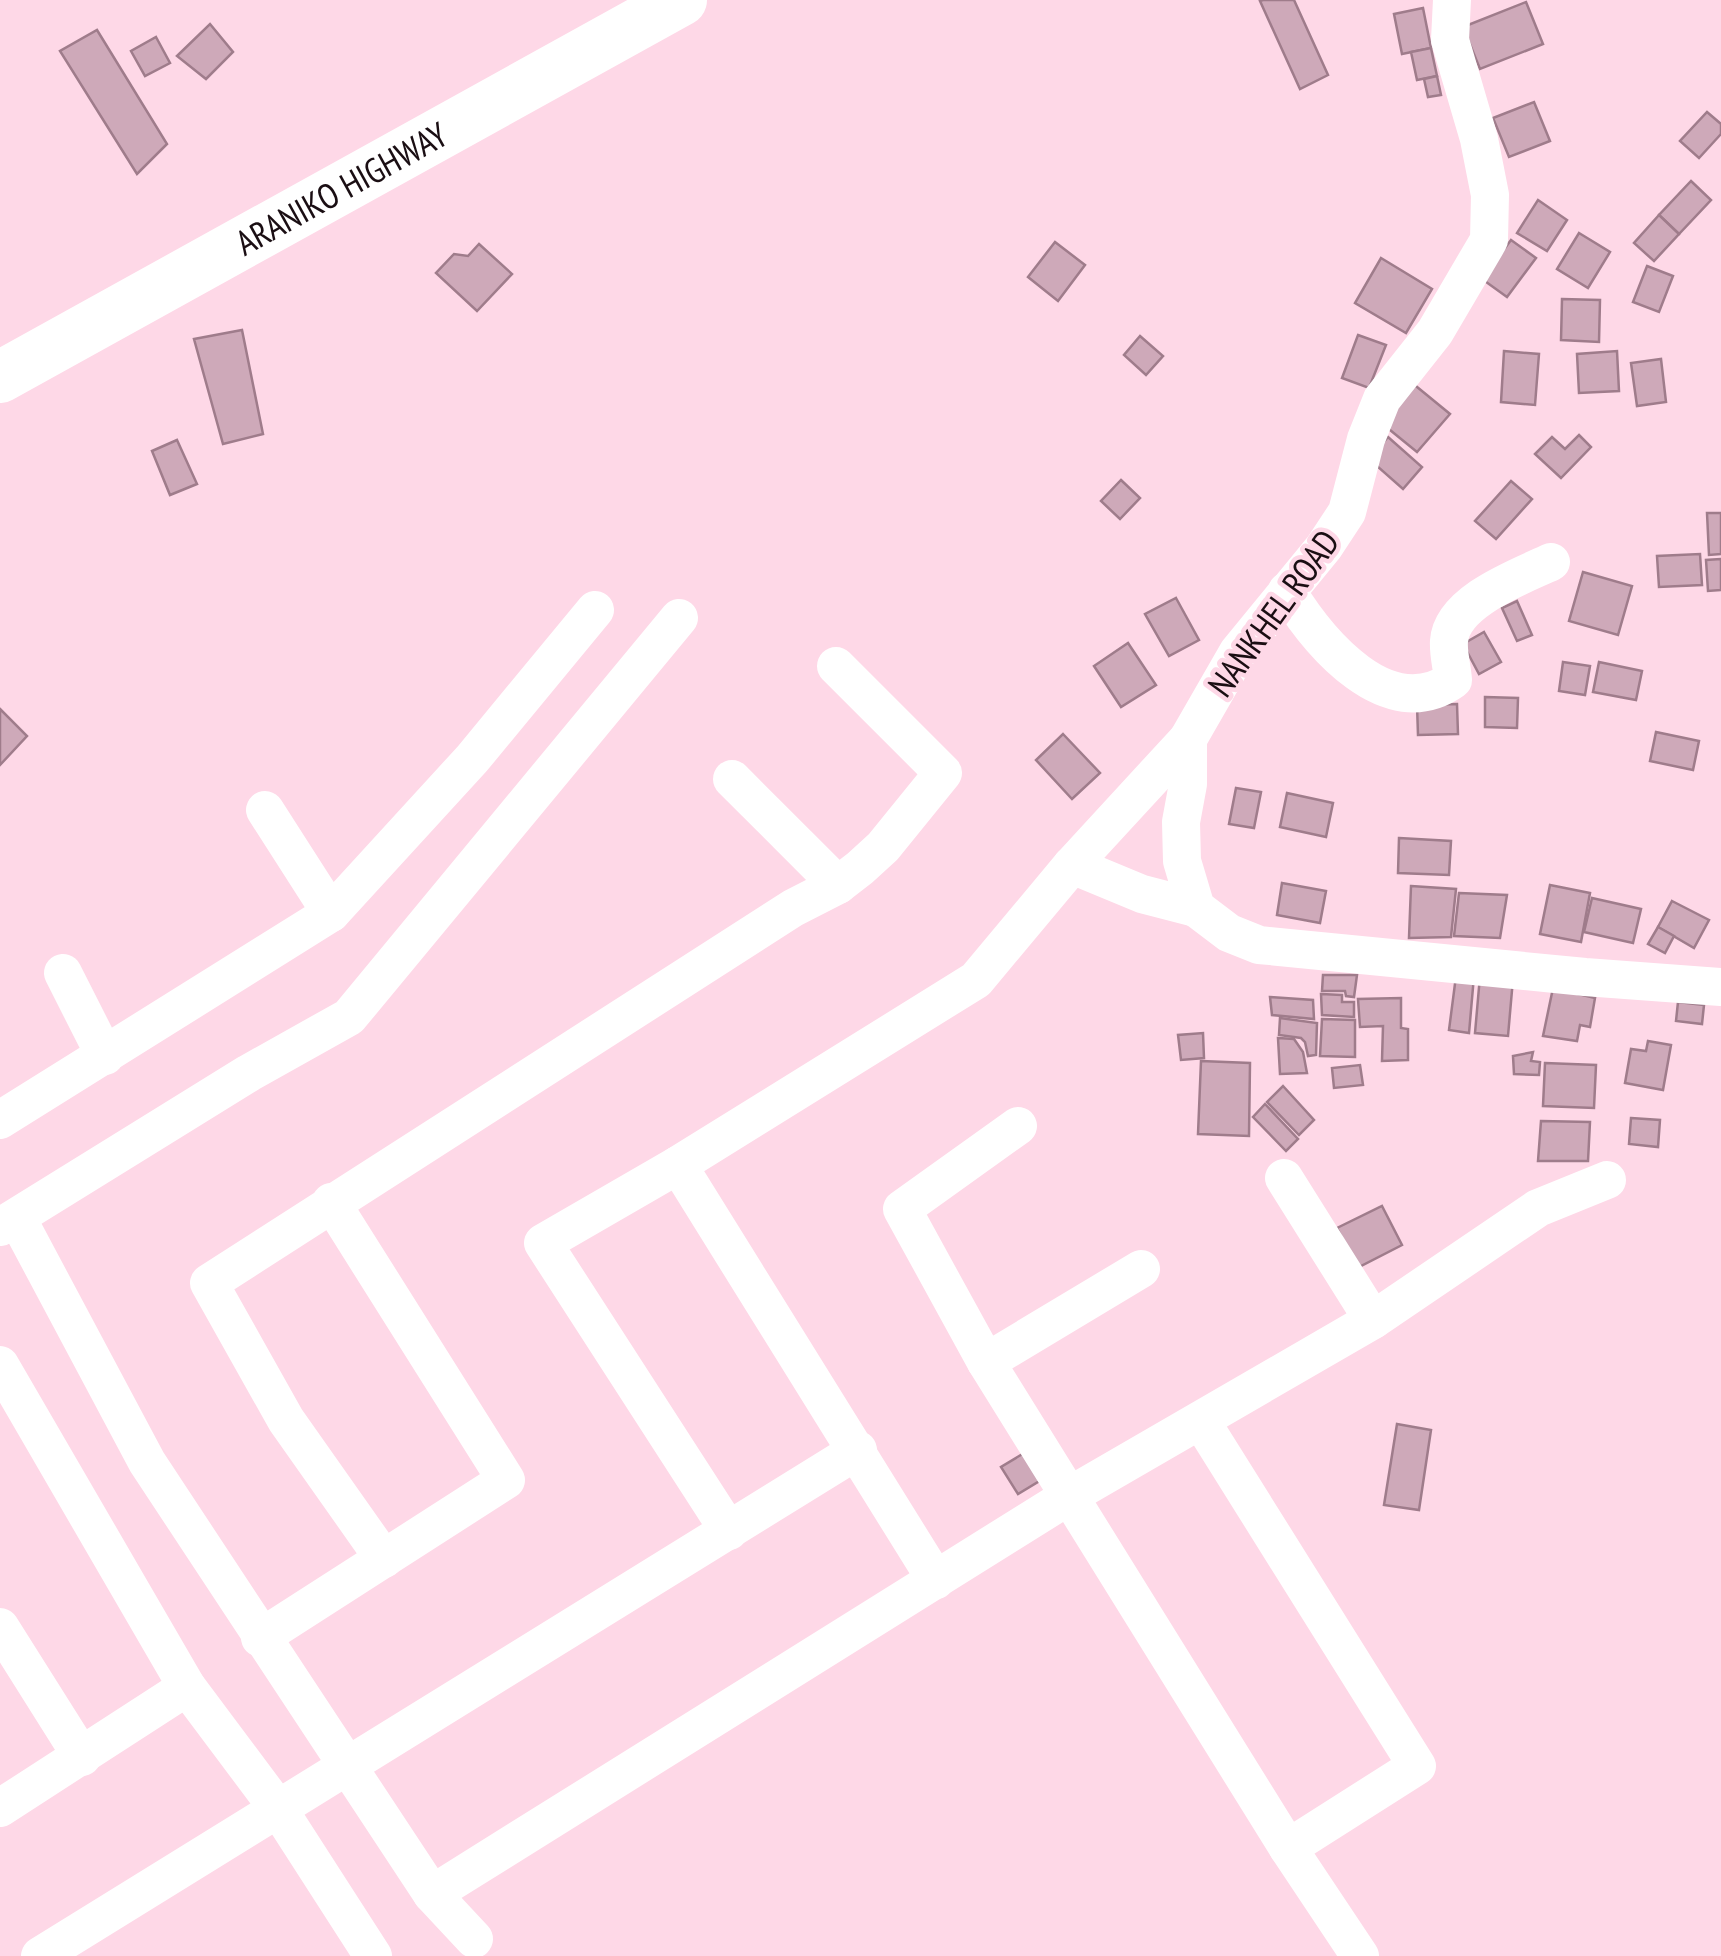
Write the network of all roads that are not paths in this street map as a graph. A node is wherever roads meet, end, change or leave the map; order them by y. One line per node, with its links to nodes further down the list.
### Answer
1 (681, 0): 3 (highway, ARANIKO HIGHWAY)
2 (1452, 0): 5 (street, NANKHEL ROAD)
3 (0, 377)
4 (1550, 562): 5 (street)
5 (1287, 591): 9 (street, NANKHEL ROAD)
6 (595, 610): 15 (street)
7 (679, 618): 25 (street)
8 (836, 666): 13 (street)
9 (1188, 740): 12 (street); 14 (street, NANKHEL ROAD)
10 (732, 778): 13 (street)
11 (266, 810): 15 (street)
12 (1072, 865): 14 (street); 21 (street)
13 (838, 885): 24 (street)
14 (1196, 908): 17 (street)
15 (330, 912): 18 (street)
16 (63, 973): 18 (street)
17 (1721, 987)
18 (105, 1056): 19 (street)
19 (0, 1120)
20 (1018, 1126): 28 (street)
21 (678, 1164): 31 (street); 33 (street)
22 (1284, 1178): 27 (street)
23 (1607, 1180): 27 (street)
24 (330, 1202): 34 (street); 34 (street)
25 (8, 1222): 37 (street)
26 (1140, 1269): 28 (street)
27 (1373, 1320): 30 (street)
28 (986, 1362): 32 (street)
29 (0, 1366): 38 (street)
30 (1201, 1421): 32 (street); 43 (street)
31 (858, 1450): 33 (street); 35 (street)
32 (1069, 1496): 35 (street); 43 (street)
33 (729, 1531): 40 (street)
34 (384, 1559): 37 (street)
35 (936, 1580): 44 (street)
36 (0, 1626): 39 (street)
37 (260, 1638): 40 (street)
38 (187, 1687): 39 (street); 42 (street)
39 (82, 1757): 41 (street)
40 (348, 1766): 42 (street); 44 (street)
41 (0, 1808)
42 (278, 1810): 46 (street); 47 (street)
43 (1288, 1848): 48 (street)
44 (432, 1894): 45 (street)
45 (474, 1940)
46 (40, 1956)
47 (373, 1956)
48 (1360, 1956)

